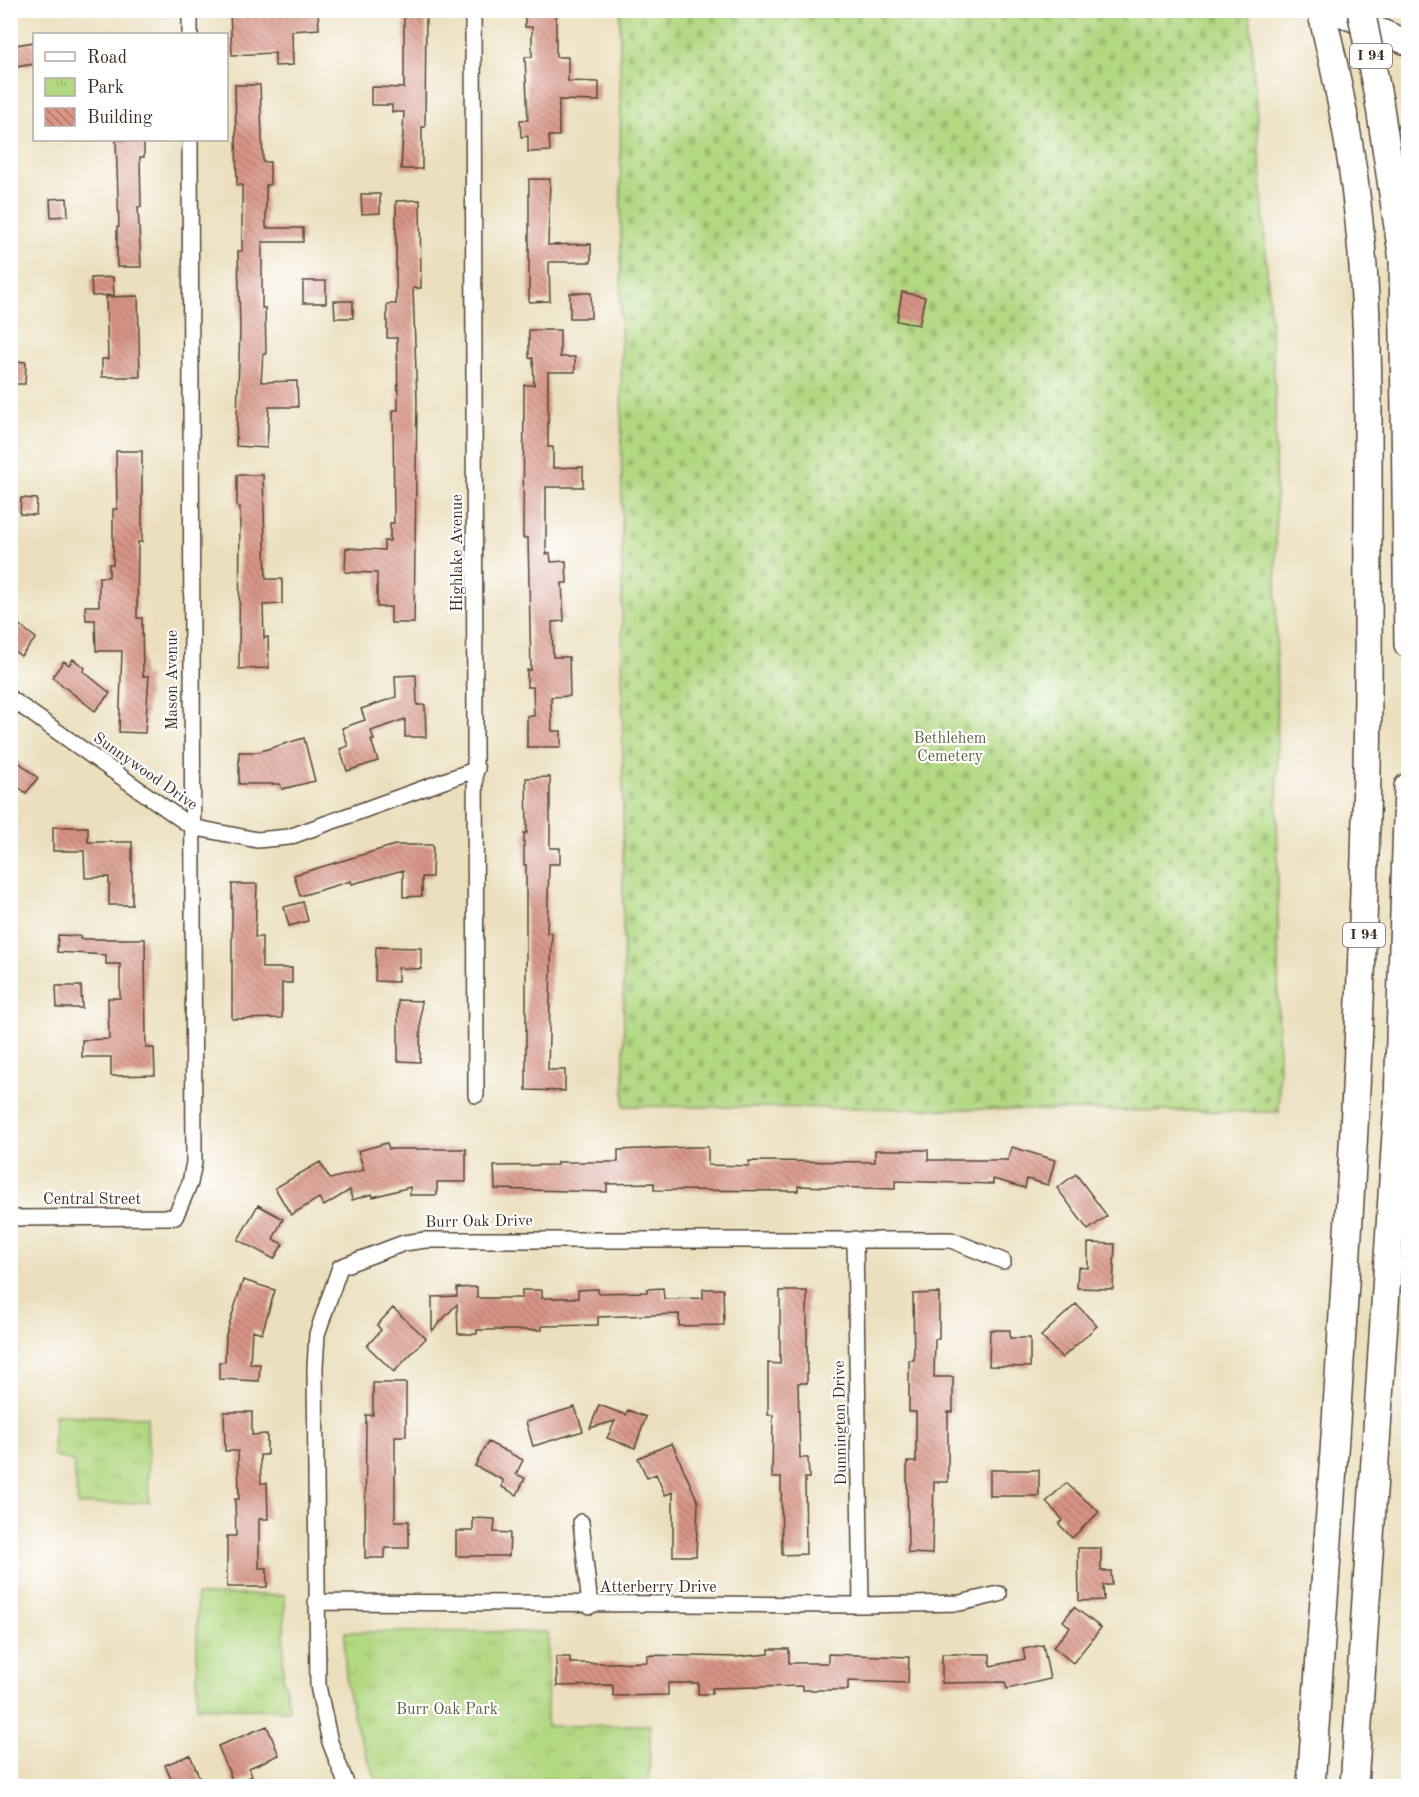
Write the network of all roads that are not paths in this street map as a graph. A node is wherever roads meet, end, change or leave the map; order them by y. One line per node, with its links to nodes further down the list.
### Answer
1 (190, 10): 6 (street)
2 (473, 10): 11 (street, Highlake Avenue)
3 (1321, 10): 27 (highway, I 94)
4 (1332, 10): 7 (main road)
5 (1361, 10): 9 (highway, I 94, bridge)
6 (190, 33)
7 (1408, 43)
8 (190, 141): 13 (street, Mason Avenue)
9 (1408, 644)
10 (10, 698): 13 (street, Sunnywood Drive)
11 (477, 769): 13 (street, Sunnywood Drive); 16 (street, Highlake Avenue)
12 (1408, 787): 15 (highway, I 94)
13 (192, 827): 17 (street, Mason Avenue)
14 (1408, 996): 15 (highway)
15 (1400, 1037): 28 (highway, I 94)
16 (476, 1095)
17 (174, 1217): 18 (street, Central Street)
18 (10, 1218)
19 (855, 1239): 20 (street, Burr Oak Drive); 23 (street, Burr Oak Drive); 24 (street, Dunnington Drive)
20 (1004, 1261)
21 (581, 1522): 25 (street)
22 (999, 1594): 24 (street, Atterberry Drive)
23 (316, 1602): 25 (street, Atterberry Drive); 26 (street, Burr Oak Drive)
24 (861, 1605): 25 (street, Atterberry Drive)
25 (590, 1606)
26 (347, 1786)
27 (1311, 1786)
28 (1354, 1786)

